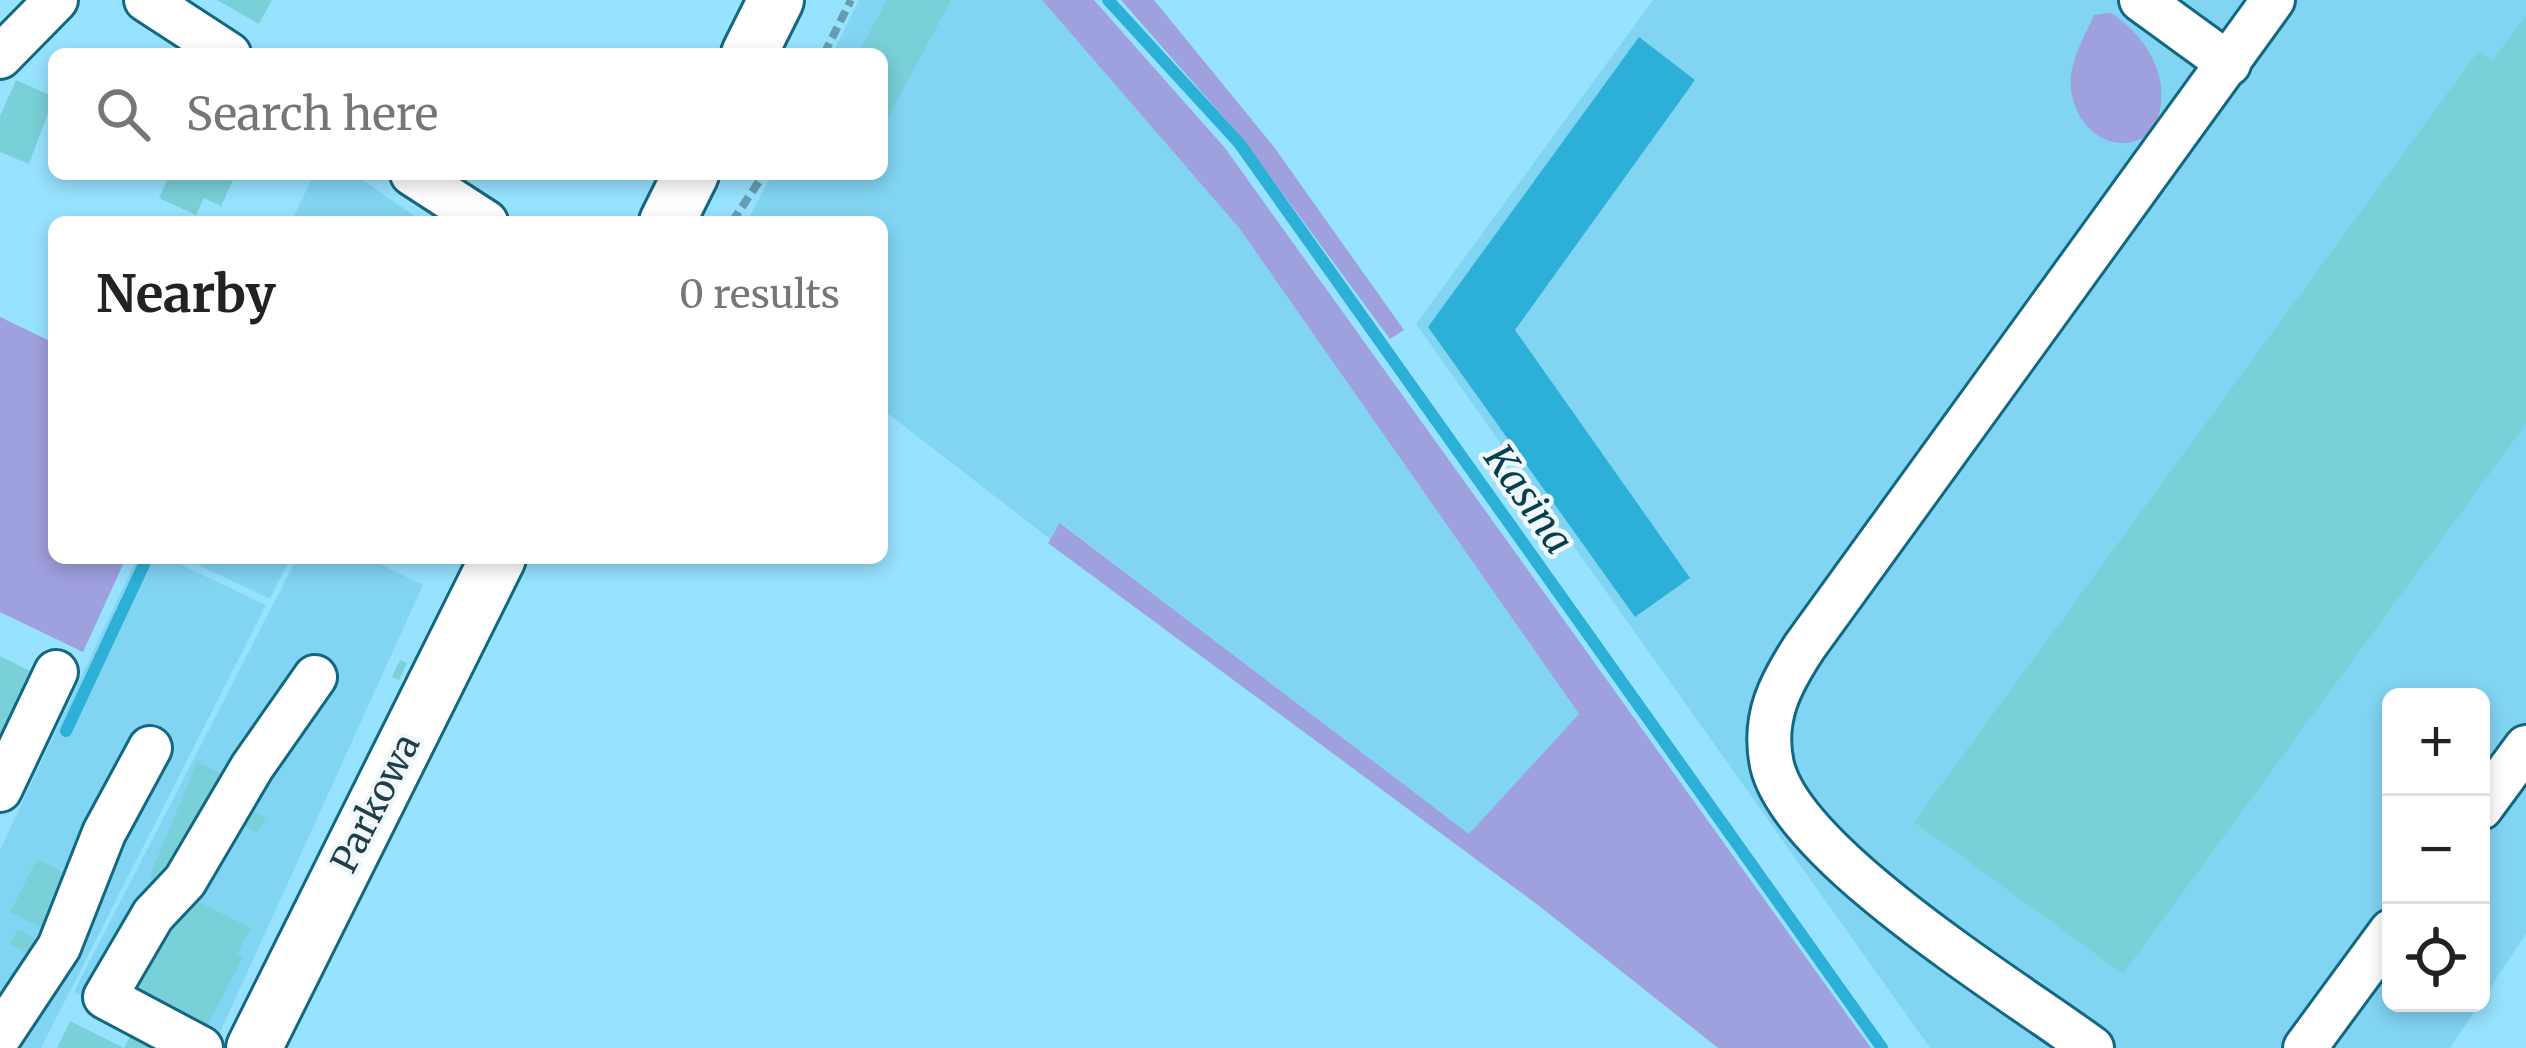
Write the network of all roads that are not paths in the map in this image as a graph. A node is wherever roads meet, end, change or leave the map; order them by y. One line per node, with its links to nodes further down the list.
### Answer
1 (56, 0): 8 (street)
2 (146, 0): 6 (street)
3 (776, 0): 7 (main road)
4 (2141, 0): 9 (street)
5 (2273, 0): 9 (street)
6 (220, 48)
7 (752, 48)
8 (0, 58)
9 (2229, 64): 25 (street)
10 (421, 180): 12 (street)
11 (688, 180): 13 (main road)
12 (477, 216)
13 (670, 216)
14 (495, 564): 24 (main road, Parkowa)
15 (56, 672): 19 (street)
16 (315, 677): 23 (street)
17 (2526, 747): 20 (street)
18 (150, 748): 22 (street)
19 (0, 790)
20 (2490, 796)
21 (2382, 943): 26 (street)
22 (0, 1036)
23 (201, 1048)
24 (254, 1048)
25 (2092, 1048)
26 (2305, 1048)

